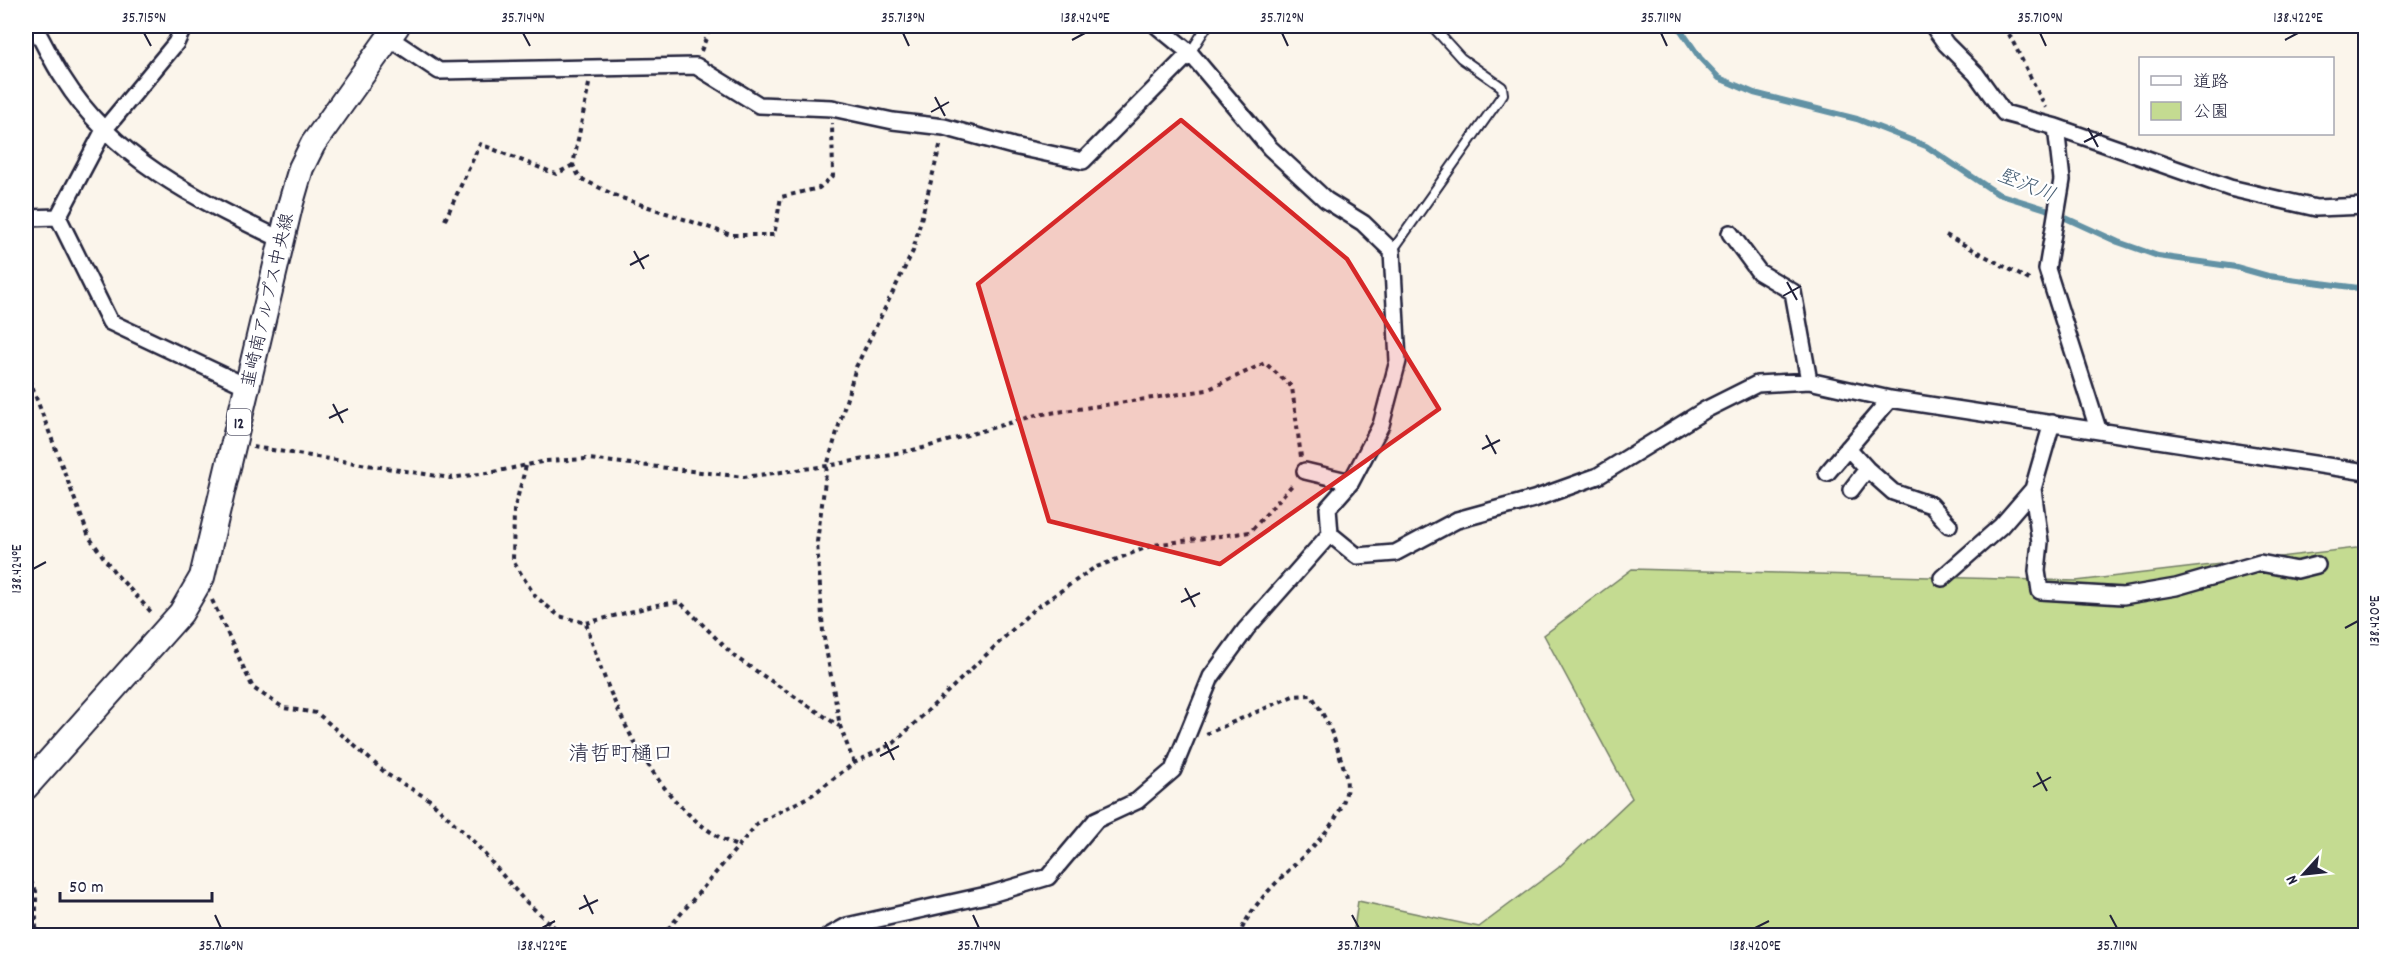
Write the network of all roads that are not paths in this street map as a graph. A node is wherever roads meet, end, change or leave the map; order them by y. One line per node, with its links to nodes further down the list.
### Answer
1 (34, 26): 10 (street)
2 (184, 26): 10 (street)
3 (1157, 26): 8 (street)
4 (1207, 26): 8 (lane)
5 (1432, 26): 16 (lane)
6 (1933, 26): 9 (street)
7 (393, 31): 8 (street); 15 (main road, 韮崎南アルプス中央線 / 12)
8 (1190, 53): 16 (street)
9 (2055, 127): 11 (street); 21 (street)
10 (104, 129): 12 (street); 15 (street)
11 (2366, 206)
12 (58, 217): 13 (street); 18 (street)
13 (26, 218)
14 (1730, 233): 17 (street)
15 (282, 240): 18 (main road, 韮崎南アルプス中央線 / 12)
16 (1392, 251): 27 (street)
17 (1809, 381): 19 (street); 31 (street)
18 (246, 386): 34 (main road, 韮崎南アルプス中央線 / 12)
19 (1890, 399): 20 (street); 22 (street)
20 (2052, 423): 21 (street); 28 (street)
21 (2098, 429): 25 (street)
22 (1848, 448): 23 (street); 26 (street)
23 (1867, 469): 29 (street); 30 (street)
24 (1305, 471): 27 (street)
25 (2366, 472)
26 (1827, 473)
27 (1351, 482): 31 (street)
28 (2033, 489): 32 (street); 33 (street)
29 (1851, 490)
30 (1949, 525)
31 (1330, 534): 35 (street)
32 (2317, 565)
33 (1942, 578)
34 (26, 787)
35 (829, 936)

